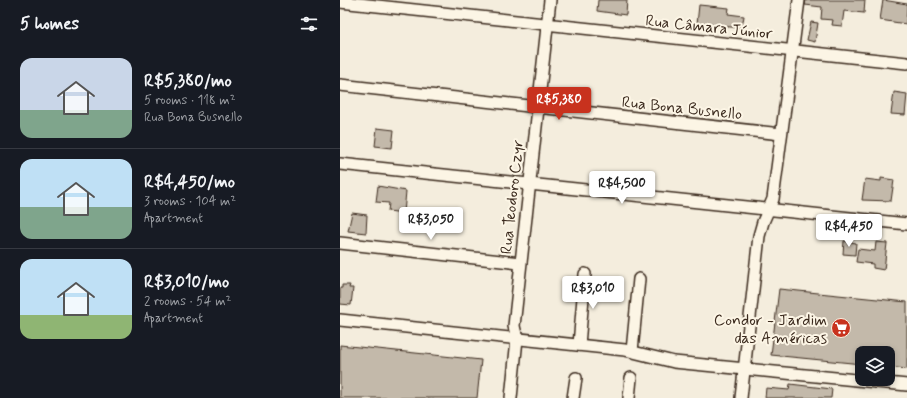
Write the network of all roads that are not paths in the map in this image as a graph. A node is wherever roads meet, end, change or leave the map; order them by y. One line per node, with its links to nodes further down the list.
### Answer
1 (550, 0): 4 (street, Rua Teodoro Czyr)
2 (798, 0): 5 (street)
3 (340, 2): 4 (street, Rua Câmara Júnior)
4 (547, 25): 5 (street, Rua Câmara Júnior); 8 (street, Rua Teodoro Czyr)
5 (792, 51): 6 (street, Rua Câmara Júnior); 9 (street)
6 (907, 63)
7 (340, 86): 8 (street, Rua Bona Busnello)
8 (538, 107): 9 (street, Rua Bona Busnello); 11 (street, Rua Teodoro Czyr)
9 (781, 134): 12 (street)
10 (340, 164): 11 (street)
11 (529, 184): 12 (street); 15 (street, Rua Teodoro Czyr)
12 (767, 209): 13 (street); 22 (street)
13 (907, 224)
14 (340, 243): 15 (street)
15 (520, 262): 19 (street, Rua Teodoro Czyr)
16 (585, 274): 20 (street)
17 (639, 279): 21 (street)
18 (340, 320): 19 (street)
19 (517, 338): 20 (street); 26 (street, Rua Teodoro Czyr)
20 (579, 345): 21 (street)
21 (632, 351): 22 (street)
22 (744, 369): 25 (street); 29 (street)
23 (576, 378): 27 (street)
24 (631, 378): 28 (street)
25 (907, 385)
26 (511, 398)
27 (573, 398)
28 (629, 398)
29 (741, 398)

